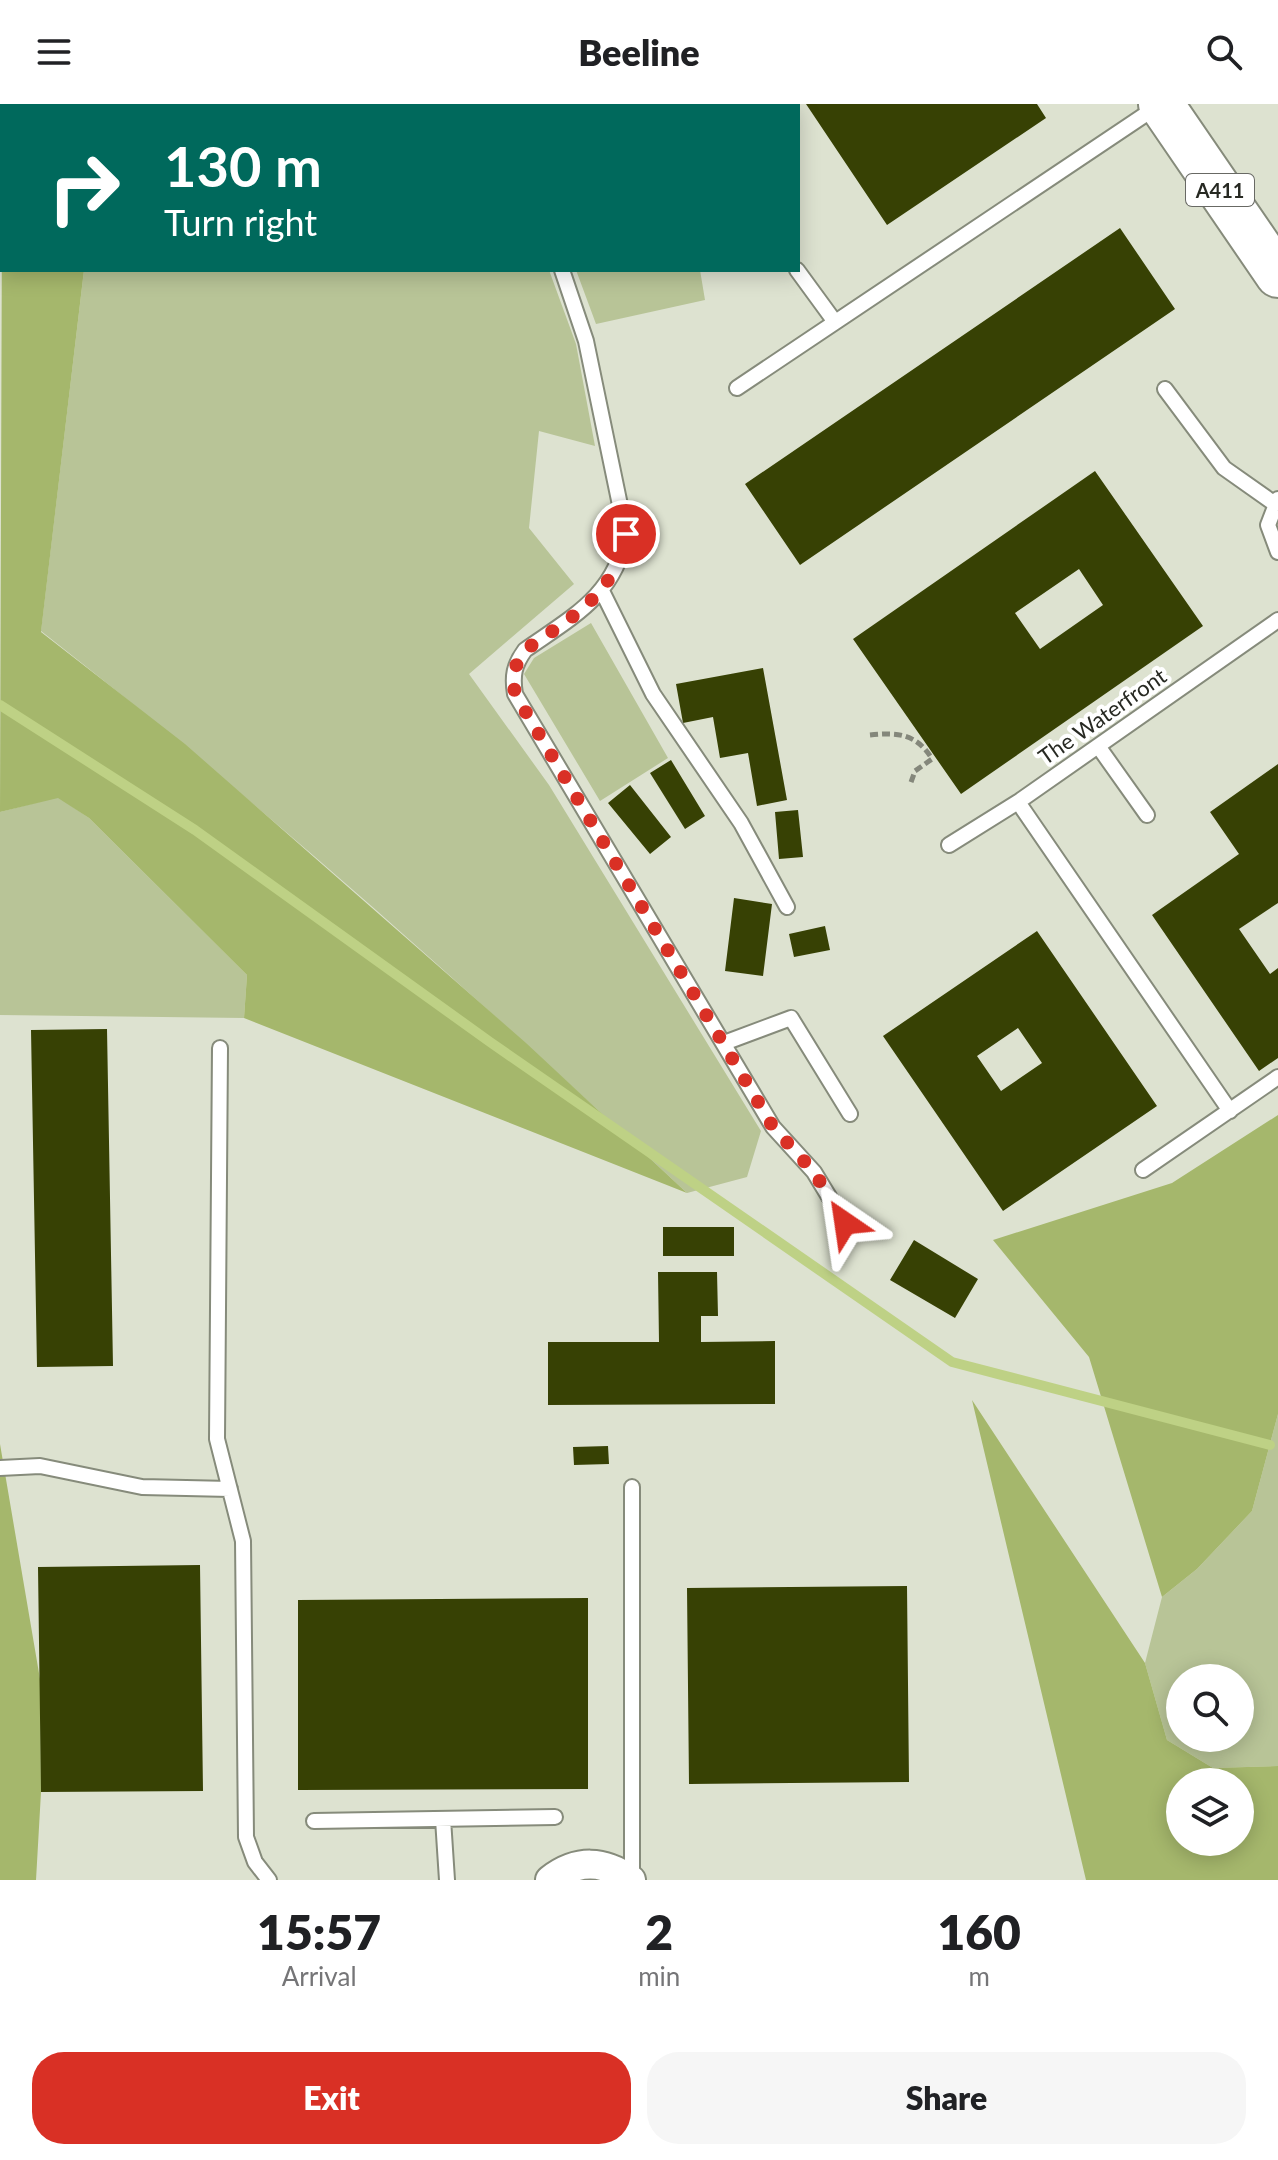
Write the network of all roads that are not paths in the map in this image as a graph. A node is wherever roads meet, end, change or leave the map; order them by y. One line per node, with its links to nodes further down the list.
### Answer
1 (1161, 104): 4 (main road, A411); 5 (lane)
2 (563, 272): 10 (lane)
3 (798, 272): 5 (lane)
4 (1278, 275)
5 (835, 322): 6 (lane)
6 (737, 388)
7 (1165, 389): 8 (lane)
8 (1276, 502): 9 (lane)
9 (1278, 552)
10 (602, 591): 16 (lane); 17 (lane)
11 (1278, 620): 12 (lane, The Waterfront)
12 (1098, 746): 13 (lane, The Waterfront); 14 (lane)
13 (1018, 802): 15 (lane, The Waterfront); 20 (lane)
14 (1147, 815)
15 (949, 845)
16 (787, 907)
17 (724, 1043): 21 (lane); 23 (lane)
18 (220, 1048): 26 (lane)
19 (1278, 1077): 20 (lane)
20 (1230, 1111): 22 (lane)
21 (850, 1114)
22 (1143, 1170)
23 (845, 1223)
24 (0, 1468): 26 (lane)
25 (632, 1487): 33 (lane)
26 (230, 1489): 30 (lane)
27 (555, 1817): 28 (lane)
28 (443, 1819): 29 (lane); 31 (lane)
29 (314, 1821)
30 (269, 1880)
31 (447, 1880)
32 (550, 1880): 33 (street)
33 (632, 1880)

